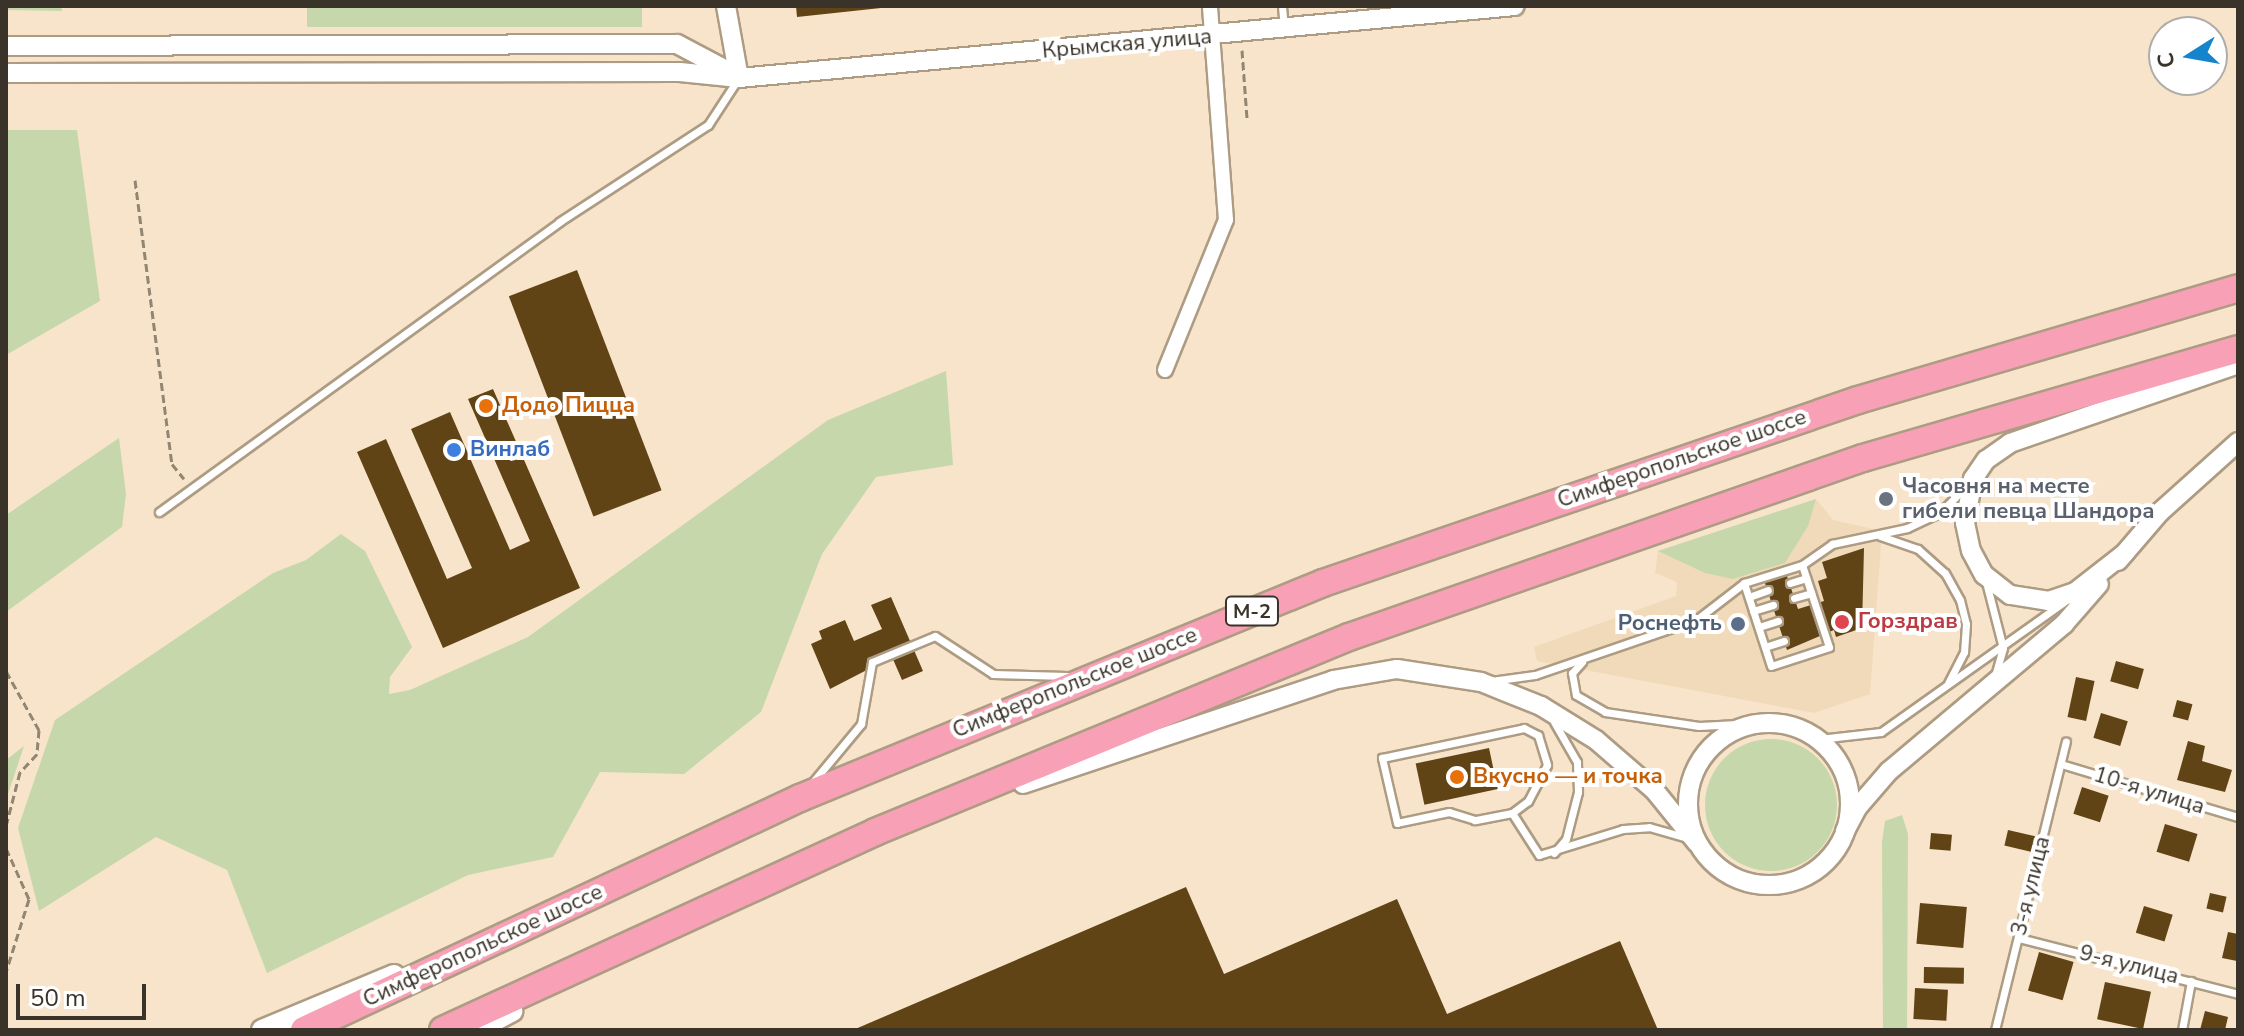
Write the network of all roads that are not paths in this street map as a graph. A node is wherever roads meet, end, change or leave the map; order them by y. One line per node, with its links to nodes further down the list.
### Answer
1 (726, 6): 9 (street)
2 (1210, 6): 6 (street)
3 (1282, 6): 5 (lane)
4 (1515, 6): 5 (street, Крымская улица)
5 (1284, 30): 6 (street, Крымская улица)
6 (1213, 37): 9 (street, Крымская улица); 13 (street)
7 (6, 46): 9 (street)
8 (6, 73): 9 (street, Крымская улица)
9 (739, 78): 16 (lane)
10 (2238, 288): 37 (highway, Симферопольское шоссе / М-2)
11 (2238, 349): 50 (highway)
12 (2238, 364): 15 (street)
13 (1165, 370)
14 (2238, 442): 18 (street)
15 (1973, 479): 17 (lane); 20 (street)
16 (159, 512)
17 (1877, 535): 19 (lane); 39 (lane)
18 (2125, 553): 25 (street); 40 (street)
19 (1802, 565): 21 (lane); 22 (lane)
20 (1984, 575): 25 (street); 35 (lane)
21 (1806, 578): 23 (lane); 26 (lane)
22 (1744, 583): 27 (lane); 36 (lane)
23 (1790, 583)
24 (1768, 590): 27 (lane)
25 (2075, 592): 35 (lane)
26 (1811, 593): 28 (lane); 34 (lane)
27 (1749, 597): 30 (lane)
28 (1794, 598)
29 (1773, 605): 30 (lane)
30 (1753, 611): 32 (lane)
31 (1778, 621): 32 (lane)
32 (1759, 627): 34 (lane)
33 (1784, 641): 34 (lane)
34 (1765, 647)
35 (2003, 648): 39 (lane); 40 (lane)
36 (1588, 658): 38 (lane); 42 (lane)
37 (1089, 675): 46 (highway, Симферопольское шоссе / М-2); 46 (lane)
38 (1481, 682): 41 (street); 50 (street)
39 (1943, 690): 43 (lane)
40 (1982, 695): 49 (street)
41 (1541, 706): 51 (street); 52 (lane)
42 (1757, 723): 43 (street); 51 (street)
43 (1819, 739): 49 (street)
44 (2066, 742): 45 (lane, 3-я улица)
45 (2061, 764): 48 (lane, 10-я улица); 55 (lane, 3-я улица)
46 (800, 798): 53 (highway, Симферопольское шоссе / М-2)
47 (1512, 813): 47 (lane); 52 (lane)
48 (2238, 817)
49 (1845, 831): 51 (street)
50 (875, 832): 54 (highway)
51 (1697, 843): 52 (lane)
52 (1553, 855)
53 (652, 867): 58 (main road); 59 (highway, Симферопольское шоссе / М-2)
54 (665, 927): 60 (highway); 61 (main road)
55 (2019, 938): 56 (lane, 9-я улица); 62 (lane, 3-я улица)
56 (2191, 981): 57 (lane, 9-я улица); 63 (lane)
57 (2238, 994)
58 (262, 1030)
59 (304, 1030)
60 (443, 1030)
61 (477, 1030)
62 (1995, 1030)
63 (2182, 1030)

